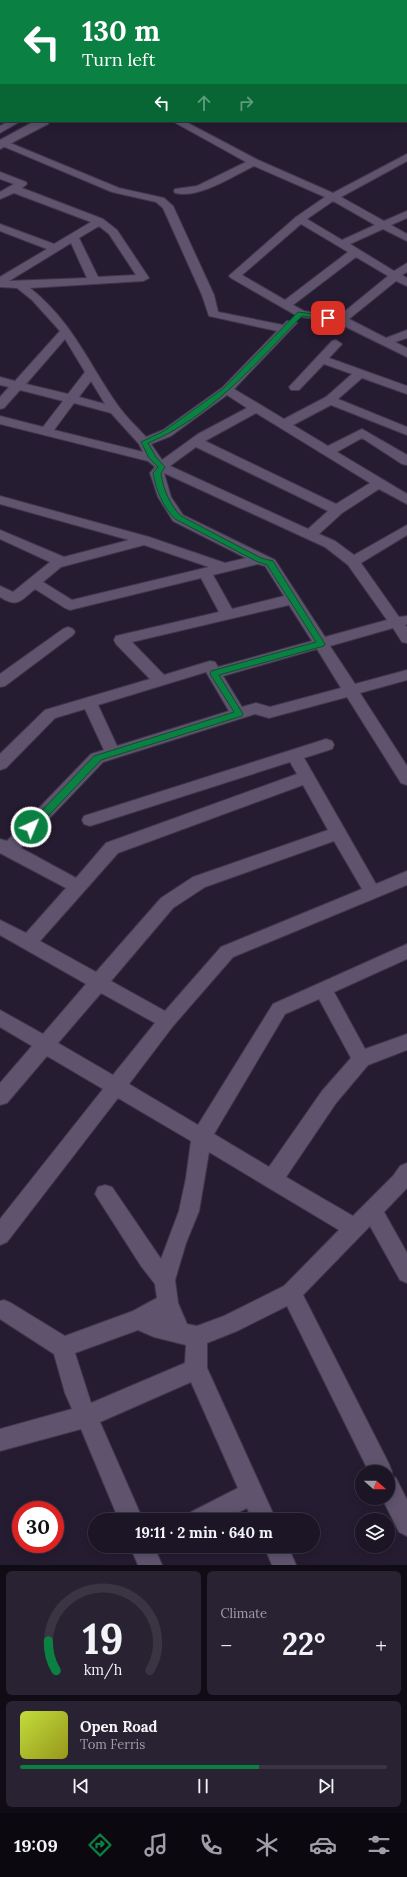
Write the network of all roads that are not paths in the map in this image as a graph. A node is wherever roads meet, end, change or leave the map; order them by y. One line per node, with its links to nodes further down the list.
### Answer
1 (14, 122): 4 (street)
2 (42, 122): 5 (street)
3 (179, 122): 7 (street)
4 (0, 130)
5 (2, 144): 35 (street)
6 (407, 157): 11 (street)
7 (254, 162): 10 (street); 13 (street)
8 (0, 175): 9 (street)
9 (14, 188): 12 (street); 17 (street)
10 (179, 191)
11 (344, 191): 13 (street); 16 (street)
12 (0, 196)
13 (333, 197): 15 (street); 18 (street)
14 (407, 214): 16 (street)
15 (300, 219): 23 (street); 32 (street)
16 (396, 219): 18 (street); 19 (street)
17 (99, 221): 21 (street); 28 (street)
18 (383, 225): 22 (street); 23 (street)
19 (407, 226)
20 (2, 230): 24 (street)
21 (73, 237): 24 (street); 28 (street)
22 (407, 238)
23 (341, 244): 25 (street)
24 (55, 248): 29 (street)
25 (355, 252): 27 (street); 32 (street)
26 (407, 266): 27 (street)
27 (395, 276): 30 (street); 34 (street)
28 (94, 281): 31 (street)
29 (0, 283): 31 (street)
30 (407, 283)
31 (20, 285): 36 (street)
32 (286, 305): 33 (street)
33 (301, 314): 34 (street); 35 (street)
34 (341, 320): 38 (street)
35 (285, 329): 47 (street)
36 (66, 331): 42 (street); 45 (street)
37 (407, 334): 38 (street)
38 (385, 342): 40 (street)
39 (336, 344): 41 (street)
40 (407, 353)
41 (321, 359): 43 (street); 46 (street)
42 (91, 373): 49 (street); 53 (street)
43 (360, 373): 48 (street); 50 (street)
44 (0, 381): 45 (street)
45 (18, 386): 49 (street); 51 (street)
46 (295, 387)
47 (226, 390): 52 (street); 58 (street)
48 (407, 390)
49 (71, 399): 53 (street); 57 (street)
50 (330, 400): 55 (street); 56 (street)
51 (0, 405)
52 (256, 408): 55 (street); 59 (street)
53 (115, 410): 58 (street)
54 (0, 420): 57 (street)
55 (283, 425): 60 (street)
56 (404, 426)
57 (46, 431): 62 (street)
58 (144, 442): 62 (street)
59 (196, 442): 62 (street); 66 (street)
60 (328, 452): 61 (street); 63 (street)
61 (407, 461)
62 (157, 463): 69 (street); 71 (street)
63 (379, 483): 65 (street); 66 (street)
64 (0, 500): 70 (street)
65 (407, 500)
66 (337, 510): 69 (street)
67 (407, 529): 73 (street)
68 (0, 534): 72 (street)
69 (310, 534): 73 (street)
70 (144, 540): 72 (street); 74 (street)
71 (258, 559): 74 (street); 78 (street)
72 (62, 562): 76 (street)
73 (353, 562): 80 (street)
74 (224, 568): 75 (street)
75 (205, 572): 76 (street); 79 (street)
76 (34, 582): 77 (street)
77 (0, 591)
78 (293, 600): 79 (street); 83 (street)
79 (228, 615): 86 (street)
80 (402, 621): 82 (street); 83 (street)
81 (68, 632): 87 (street)
82 (407, 638)
83 (321, 644): 84 (street); 88 (street)
84 (214, 674): 86 (street); 90 (street)
85 (407, 675): 88 (street)
86 (161, 681): 89 (street)
87 (0, 682)
88 (351, 690): 90 (street); 96 (street)
89 (89, 702): 92 (street); 94 (street)
90 (239, 714): 92 (street)
91 (326, 745): 93 (street)
92 (113, 753): 99 (street)
93 (294, 755): 95 (street); 97 (street)
94 (0, 764)
95 (307, 777): 98 (street); 101 (street)
96 (407, 779)
97 (90, 820)
98 (338, 833): 102 (street); 106 (street)
99 (5, 848): 101 (street)
100 (407, 878): 102 (street)
101 (78, 887): 104 (street)
102 (372, 892): 109 (street)
103 (0, 927): 104 (street)
104 (28, 943): 106 (street)
105 (407, 951): 107 (street)
106 (98, 982): 109 (street); 111 (street)
107 (323, 989): 112 (street); 115 (street)
108 (0, 1018): 111 (street)
109 (167, 1021): 113 (street)
110 (406, 1043): 112 (street)
111 (45, 1045): 113 (street); 114 (street)
112 (361, 1058): 117 (street)
113 (116, 1087): 115 (street); 121 (street)
114 (0, 1097)
115 (201, 1138): 117 (street); 123 (street)
116 (407, 1172): 119 (street)
117 (272, 1180): 120 (street)
118 (105, 1194): 123 (street)
119 (372, 1210): 120 (street); 122 (street)
120 (354, 1228): 124 (street)
121 (0, 1235)
122 (407, 1273)
123 (165, 1280): 125 (street)
124 (291, 1293): 128 (street); 133 (street)
125 (168, 1303): 127 (street); 128 (street)
126 (4, 1310): 129 (street)
127 (138, 1320): 128 (street); 129 (street)
128 (189, 1335): 130 (street)
129 (63, 1347): 131 (street)
130 (196, 1369): 131 (street); 134 (street)
131 (85, 1417): 132 (street); 136 (street)
132 (0, 1440)
133 (377, 1465)
134 (252, 1493): 137 (street); 138 (street)
135 (395, 1500): 139 (street)
136 (128, 1513)
137 (213, 1513)
138 (261, 1513)
139 (407, 1524)
140 (279, 1553): 141 (street)
141 (284, 1565)

